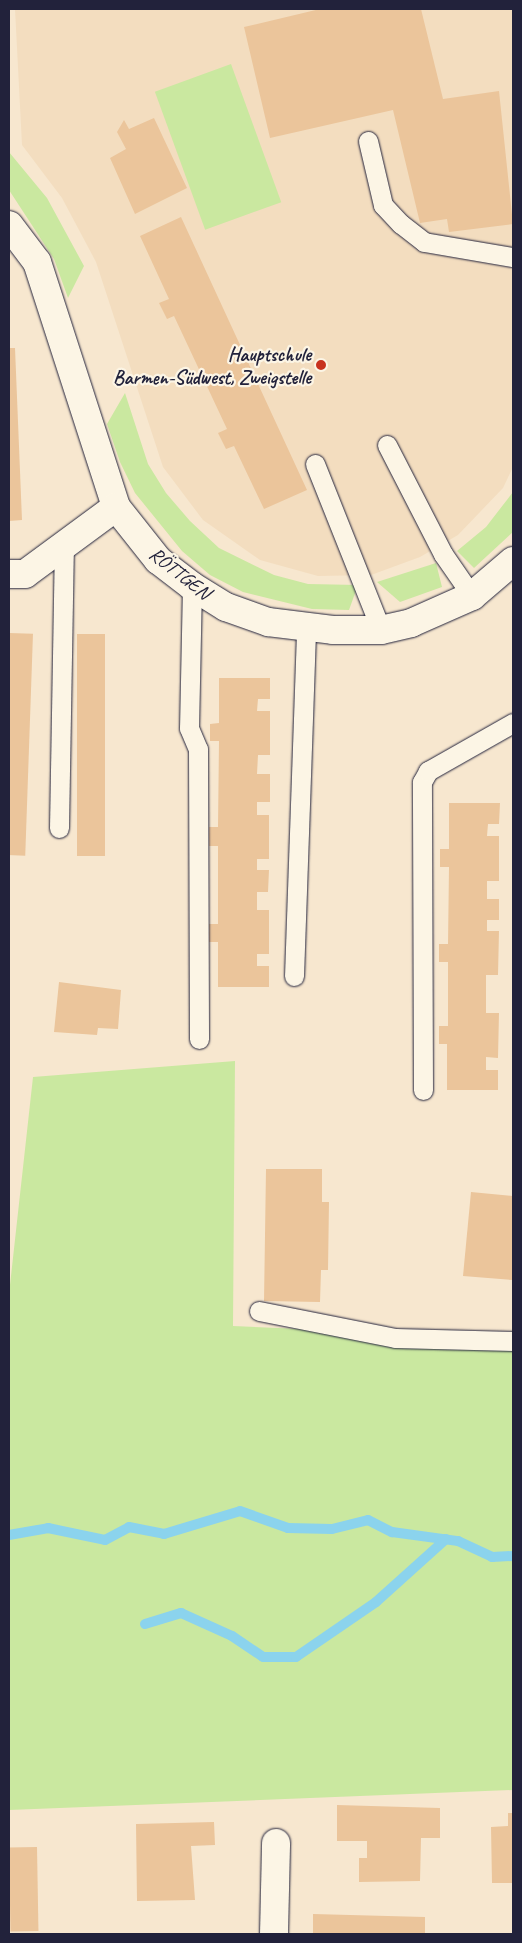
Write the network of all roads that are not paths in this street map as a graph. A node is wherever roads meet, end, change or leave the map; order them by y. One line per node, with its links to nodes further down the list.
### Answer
1 (368, 141): 3 (lane)
2 (9, 225): 6 (street, RÖTTGEN)
3 (513, 257)
4 (387, 445): 11 (lane)
5 (315, 464): 13 (lane)
6 (116, 506): 7 (street); 10 (street, RÖTTGEN)
7 (64, 544): 9 (street); 15 (lane)
8 (513, 561): 11 (street, RÖTTGEN)
9 (9, 574)
10 (192, 586): 12 (street, RÖTTGEN); 17 (lane)
11 (472, 596): 13 (street, RÖTTGEN)
12 (306, 627): 13 (street, RÖTTGEN); 16 (lane)
13 (381, 630)
14 (513, 723): 18 (lane)
15 (59, 828)
16 (294, 976)
17 (199, 1039)
18 (423, 1090)
19 (259, 1311): 20 (lane)
20 (513, 1341)
21 (276, 1843): 22 (street)
22 (274, 1934)

